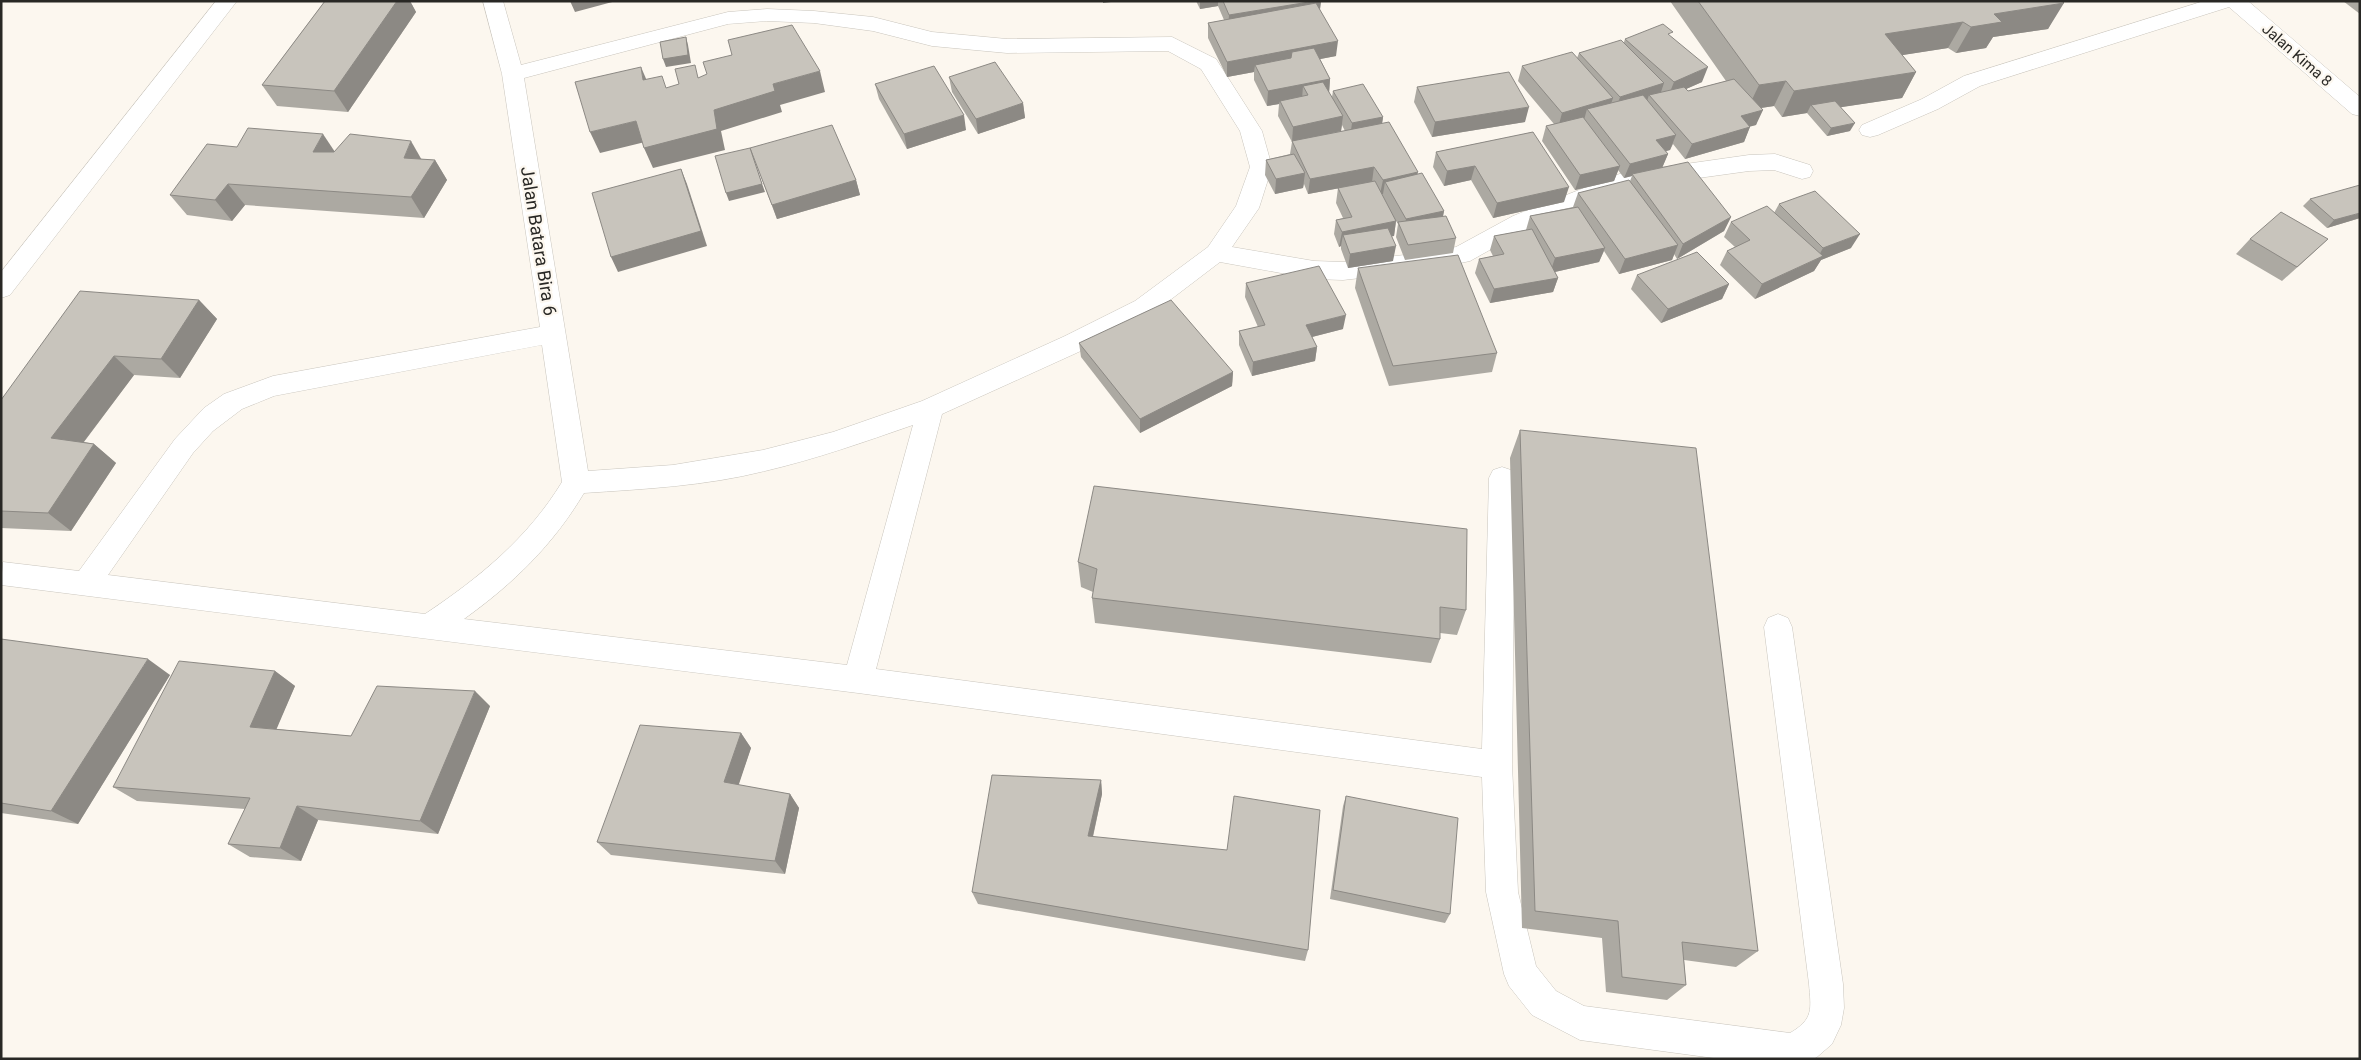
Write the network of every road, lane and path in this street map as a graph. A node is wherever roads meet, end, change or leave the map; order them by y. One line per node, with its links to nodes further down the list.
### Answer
1 (227, 1): 10 (street)
2 (493, 1): 5 (street, Jalan Batara Bira 6)
3 (2226, 1): 7 (street)
4 (2234, 1): 6 (street, Jalan Kima 8)
5 (513, 74): 9 (street); 11 (street, Jalan Batara Bira 6)
6 (2360, 109)
7 (1870, 130)
8 (1802, 171): 9 (street)
9 (1216, 254): 12 (street)
10 (1, 289)
11 (554, 334): 14 (street, Jalan Batara Bira 6); 16 (street)
12 (931, 408): 14 (street); 19 (street)
13 (1502, 478): 20 (street)
14 (576, 483): 17 (street)
15 (3, 574): 16 (street)
16 (85, 585): 17 (street)
17 (429, 627): 19 (street)
18 (1778, 627): 20 (street)
19 (858, 680): 20 (street)
20 (1497, 764)

